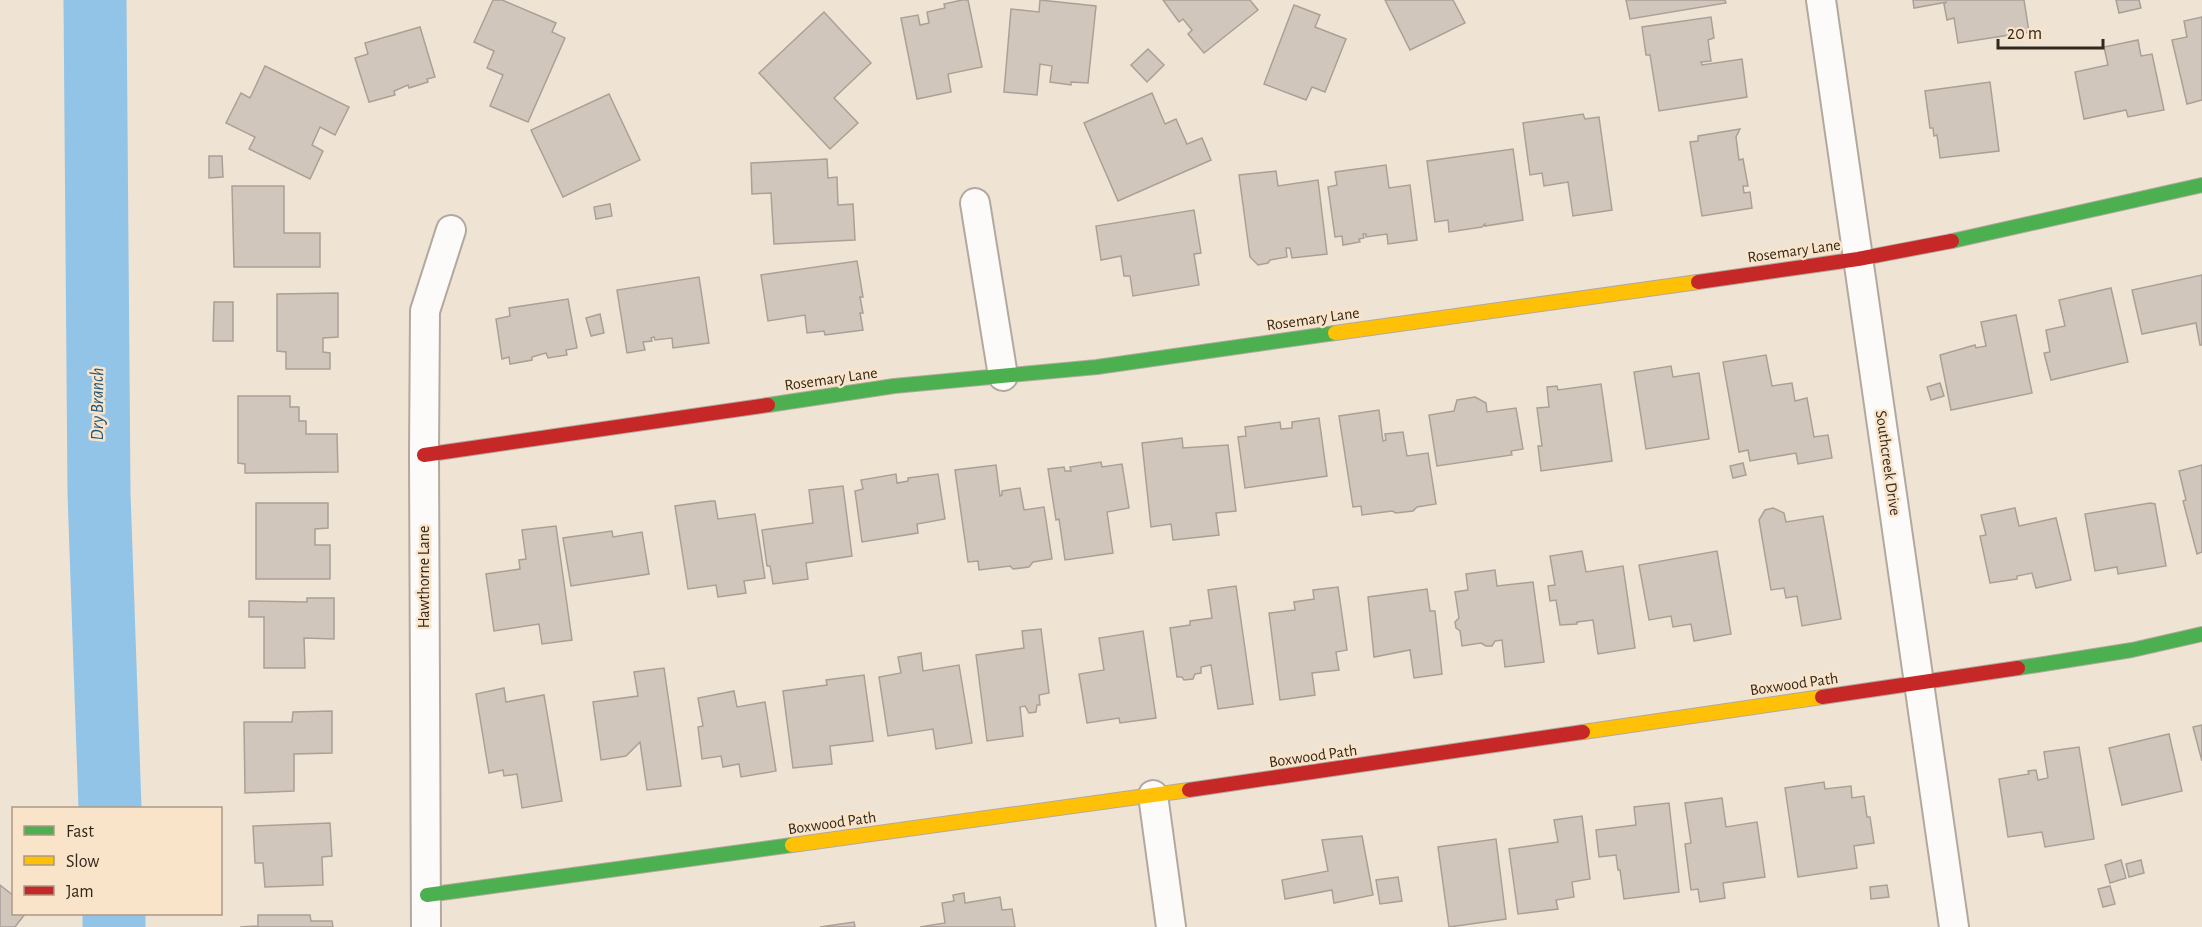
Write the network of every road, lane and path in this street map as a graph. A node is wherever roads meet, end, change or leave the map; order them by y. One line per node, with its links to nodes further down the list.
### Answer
1 (1821, 0): 5 (street, Southcreek Drive)
2 (2202, 185): 5 (street, Rosemary Lane)
3 (975, 203): 6 (street)
4 (450, 230): 7 (street, Hawthorne Lane)
5 (1858, 259): 6 (street, Rosemary Lane); 9 (street, Southcreek Drive)
6 (1003, 376): 7 (street, Rosemary Lane)
7 (424, 455): 11 (street, Hawthorne Lane)
8 (2202, 634): 9 (street, Boxwood Path)
9 (1920, 684): 10 (street, Boxwood Path); 14 (street, Southcreek Drive)
10 (1153, 795): 11 (street, Boxwood Path); 13 (street)
11 (427, 895): 12 (street, Hawthorne Lane)
12 (426, 927)
13 (1171, 927)
14 (1954, 927)

